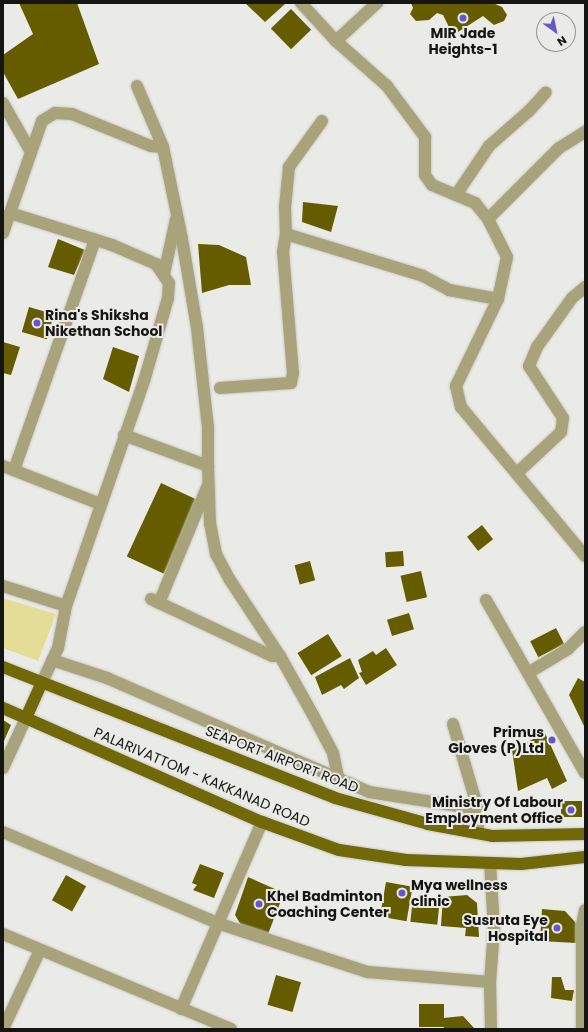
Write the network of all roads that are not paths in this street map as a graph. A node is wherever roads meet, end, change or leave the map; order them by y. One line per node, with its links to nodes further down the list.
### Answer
1 (301, 3): 3 (street)
2 (377, 3): 3 (street)
3 (336, 41): 11 (street)
4 (138, 86): 9 (street)
5 (546, 92): 11 (street)
6 (3, 103): 10 (street)
7 (322, 121): 16 (street)
8 (585, 132): 14 (street)
9 (163, 147): 10 (street); 13 (street)
10 (31, 152): 12 (street)
11 (456, 195): 14 (street)
12 (10, 212): 15 (street); 17 (street)
13 (177, 216): 18 (street); 23 (street)
14 (488, 219): 20 (street)
15 (3, 233)
16 (286, 234): 20 (street); 21 (street)
17 (95, 240): 18 (street); 24 (street)
18 (164, 274): 22 (street)
19 (585, 287): 25 (street)
20 (498, 299): 25 (street)
21 (220, 388)
22 (124, 435): 23 (street); 27 (street)
23 (208, 466): 26 (street)
24 (9, 468): 27 (street)
25 (517, 473): 28 (street)
26 (209, 482): 33 (street); 33 (street)
27 (100, 504): 31 (street)
28 (585, 556)
29 (3, 586): 31 (street)
30 (486, 600): 36 (street)
31 (66, 606): 34 (street)
32 (584, 637): 36 (street)
33 (280, 656): 43 (street)
34 (52, 660): 37 (street); 43 (street)
35 (3, 667): 37 (main road, SEAPORT AIRPORT ROAD)
36 (528, 673): 42 (street)
37 (42, 682): 39 (main road); 47 (main road, SEAPORT AIRPORT ROAD)
38 (3, 708): 39 (main road, PALARIVATTOM - KAKKANAD ROAD)
39 (26, 718): 41 (street); 45 (main road, PALARIVATTOM - KAKKANAD ROAD)
40 (453, 724): 44 (street)
41 (3, 768)
42 (585, 773)
43 (339, 781): 44 (street)
44 (478, 809): 47 (street)
45 (262, 822): 50 (main road, PALARIVATTOM - KAKKANAD ROAD); 52 (street)
46 (3, 832): 52 (street)
47 (478, 833): 48 (main road, SEAPORT AIRPORT ROAD)
48 (585, 834)
49 (585, 857): 50 (main road, PALARIVATTOM - KAKKANAD ROAD)
50 (490, 863): 55 (street)
51 (585, 910): 60 (street)
52 (220, 924): 55 (street); 56 (street)
53 (3, 934): 54 (street)
54 (40, 950): 56 (street); 57 (street)
55 (490, 982): 59 (street)
56 (181, 1009): 58 (street)
57 (3, 1029)
58 (231, 1029)
59 (491, 1029)
60 (582, 1029)

